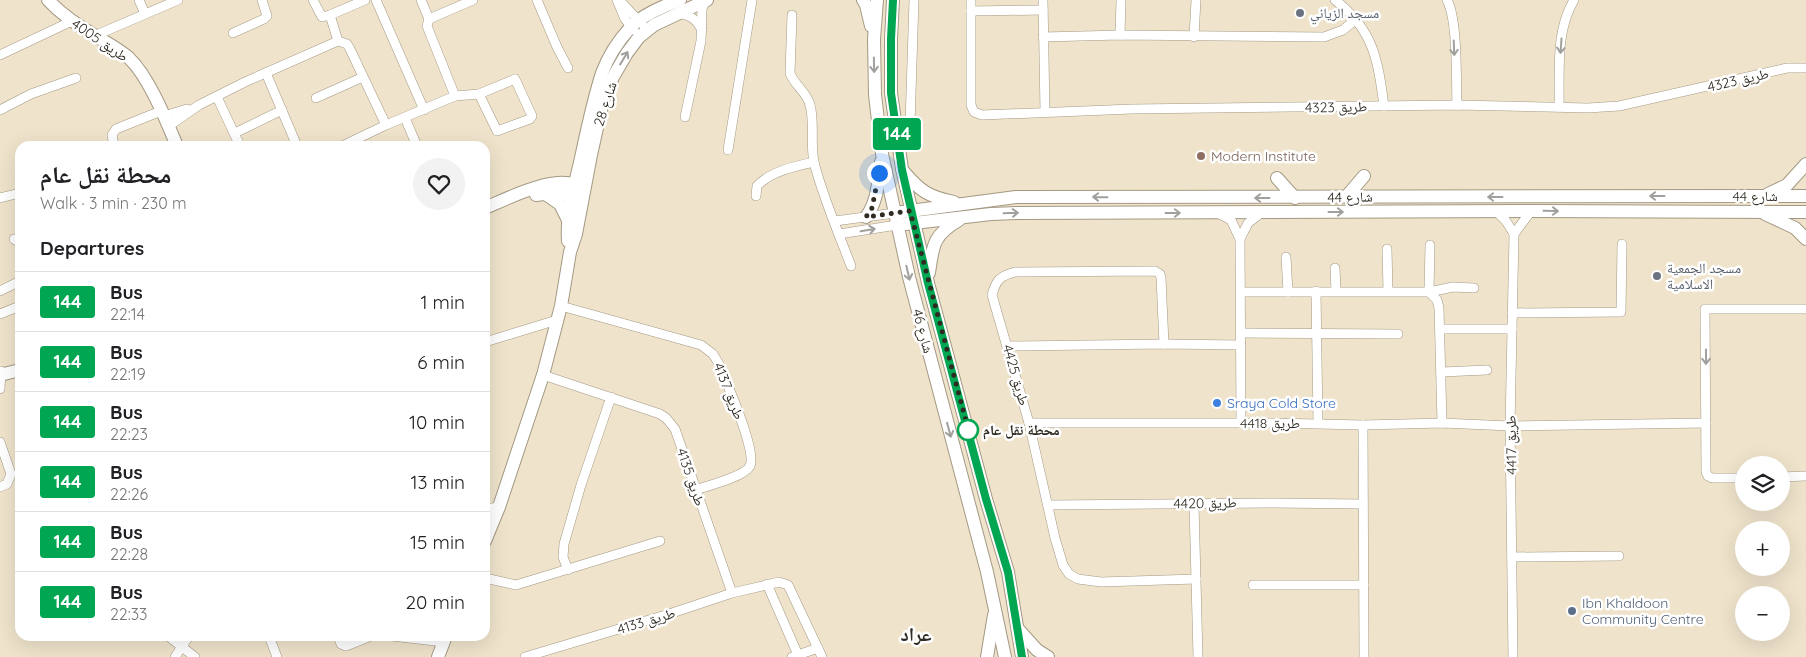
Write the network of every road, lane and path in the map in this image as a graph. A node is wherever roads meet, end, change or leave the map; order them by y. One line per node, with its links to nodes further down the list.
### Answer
1 (48, 0): 33 (main road, طريق 4005)
2 (139, 0): 28 (street)
3 (178, 0): 28 (street)
4 (262, 0): 36 (street)
5 (313, 0): 29 (street)
6 (365, 0): 29 (street)
7 (376, 0): 58 (street)
8 (421, 0): 32 (street)
9 (473, 0): 32 (street)
10 (537, 0): 44 (street)
11 (618, 0): 34 (street)
12 (706, 0): 25 (main road, شارع 28); 35 (street, شارع 28)
13 (752, 0): 73 (street)
14 (863, 0): 41 (main road)
15 (877, 0): 41 (main road, شارع 46)
16 (893, 0): 77 (main road, شارع 46)
17 (914, 0): 64 (street)
18 (971, 0): 27 (street, طريق 4323)
19 (1044, 0): 26 (street)
20 (1121, 0): 37 (street)
21 (1196, 0): 40 (street)
22 (1335, 0): 31 (street)
23 (1447, 0): 53 (street, one-way to 53)
24 (1574, 0): 55 (street, one-way to 55)
25 (678, 6): 34 (main road, شارع 28); 35 (street)
26 (1043, 10): 27 (street); 39 (street)
27 (971, 11): 59 (street, طريق 4323)
28 (144, 14): 38 (street)
29 (330, 15): 42 (street)
30 (792, 15): 75 (street)
31 (1356, 19): 40 (street); 54 (street)
32 (429, 20): 51 (street)
33 (72, 21): 38 (main road, طريق 4005); 43 (street)
34 (639, 28): 72 (main road, شارع 28); 81 (main road, شارع 28, one-way to 34)
35 (702, 31): 60 (street, شارع 28)
36 (233, 33)
37 (1120, 35): 39 (street); 40 (street)
38 (94, 36): 61 (main road, طريق 4005)
39 (1043, 37): 59 (street)
40 (1194, 37)
41 (874, 39): 74 (main road, شارع 46, one-way to 74)
42 (338, 41): 46 (street); 47 (street)
43 (0, 55)
44 (568, 68)
45 (1806, 68): 55 (street, طريق 4323)
46 (266, 72): 50 (street); 57 (street)
47 (363, 77): 52 (street); 63 (street)
48 (76, 78): 56 (street)
49 (479, 94): 49 (street); 51 (street)
50 (217, 96): 61 (street); 65 (street)
51 (455, 96): 58 (street)
52 (316, 98)
53 (1456, 105): 54 (street, طريق 4323); 55 (street, طريق 4323)
54 (1384, 106): 59 (street, طريق 4323)
55 (1559, 107)
56 (0, 110)
57 (282, 110): 65 (street); 69 (street)
58 (424, 110): 62 (street)
59 (1045, 112)
60 (685, 117)
61 (165, 118): 66 (street); 67 (main road, طريق 4005)
62 (405, 118): 63 (street); 71 (street)
63 (386, 124): 70 (street)
64 (910, 124)
65 (234, 133): 68 (street)
66 (113, 141)
67 (175, 141)
68 (238, 141)
69 (295, 141)
70 (352, 141)
71 (416, 141)
72 (583, 148): 80 (main road); 81 (main road, شارع 28)
73 (728, 150)
74 (882, 154): 99 (main road); 101 (main road, شارع 46)
75 (814, 162): 83 (street); 102 (street)
76 (1806, 164): 85 (main road)
77 (902, 170): 89 (main road); 91 (main road, شارع 46)
78 (1364, 176): 84 (main road)
79 (1277, 178): 88 (main road)
80 (546, 189): 81 (main road); 90 (main road); 98 (main road); 103 (main road)
81 (579, 191): 103 (main road, شارع 28); 112 (main road, شارع 28)
82 (15, 194): 87 (street)
83 (756, 196)
84 (1346, 196): 85 (main road, شارع 44, one-way to 84); 88 (main road, شارع 44)
85 (1762, 196): 86 (main road, شارع 44)
86 (1806, 196)
87 (0, 198)
88 (1295, 198): 89 (main road, شارع 44, one-way to 89)
89 (961, 204): 91 (main road, شارع 44)
90 (490, 206)
91 (910, 211): 101 (main road, شارع 44); 104 (main road, شارع 46)
92 (1496, 211): 93 (main road, شارع 44); 97 (main road, شارع 44, one-way to 92); 106 (street)
93 (1531, 211): 94 (main road, شارع 44, one-way to 94); 106 (street)
94 (1760, 212): 95 (main road, شارع 44); 108 (main road)
95 (1806, 212)
96 (1218, 213): 97 (main road, شارع 44); 100 (main road, شارع 44, one-way to 96); 107 (street)
97 (1261, 213): 107 (street)
98 (490, 214)
99 (866, 217): 101 (street); 102 (street)
100 (962, 218): 104 (main road, شارع 44); 116 (main road)
101 (896, 219): 104 (main road, شارع 44); 105 (street, one-way to 101); 178 (main road, شارع 46, one-way to 178)
102 (835, 221): 105 (street)
103 (569, 222): 112 (main road, شارع 28)
104 (914, 223): 116 (main road, شارع 46)
105 (839, 234): 114 (street)
106 (1514, 234): 129 (street, طريق 4417)
107 (1240, 239): 123 (street)
108 (1806, 239)
109 (1622, 244): 129 (street)
110 (1430, 245): 125 (street)
111 (1387, 249): 122 (street)
112 (570, 252): 126 (main road, شارع 28)
113 (1286, 257): 124 (street)
114 (851, 266)
115 (1335, 268): 121 (street)
116 (928, 283): 179 (main road, شارع 46)
117 (15, 284): 119 (street)
118 (1474, 288): 125 (street)
119 (0, 291)
120 (1316, 291): 121 (street); 124 (street); 135 (street)
121 (1336, 291): 122 (street)
122 (1388, 291): 125 (street)
123 (1241, 292): 124 (street); 134 (street)
124 (1288, 292)
125 (1429, 292): 132 (street)
126 (561, 306): 131 (main road, شارع 28); 161 (street, طريق 4137)
127 (15, 308): 130 (street)
128 (1806, 309): 153 (street, one-way to 153)
129 (1512, 313): 133 (street, طريق 4417)
130 (0, 314)
131 (557, 320): 137 (street); 146 (main road, شارع 28)
132 (1440, 329): 133 (street); 145 (street)
133 (1512, 329): 155 (street, طريق 4417)
134 (1240, 333): 135 (street); 139 (street)
135 (1317, 333): 136 (street); 151 (street)
136 (1398, 334)
137 (490, 340)
138 (1164, 344): 139 (street); 140 (street); 140 (street, طريق 4425)
139 (1240, 345): 150 (street)
140 (1008, 346): 149 (street, طريق 4425)
141 (15, 366): 144 (main road)
142 (15, 370): 144 (main road)
143 (1487, 370): 145 (street)
144 (0, 372): 147 (street)
145 (1442, 372): 152 (street)
146 (543, 375): 148 (street, طريق 4135); 165 (main road, شارع 28)
147 (0, 389)
148 (611, 397): 161 (street, طريق 4135); 171 (street)
149 (1029, 423): 150 (street, طريق 4418); 164 (street, طريق 4425)
150 (1241, 423): 151 (street, طريق 4418)
151 (1318, 423): 154 (street, طريق 4418)
152 (1442, 423): 154 (street, طريق 4418); 155 (street, طريق 4418)
153 (1706, 423): 155 (street, طريق 4418); 159 (street)
154 (1363, 425): 163 (street)
155 (1510, 426): 170 (street, طريق 4417)
156 (0, 442): 160 (street)
157 (1806, 476): 158 (street)
158 (1790, 477)
159 (1735, 478)
160 (0, 487)
161 (695, 490): 177 (street, طريق 4135)
162 (1194, 504): 163 (street, طريق 4420); 164 (street, طريق 4420); 173 (street)
163 (1363, 504): 176 (street)
164 (1048, 505): 173 (street, طريق 4425)
165 (499, 507): 166 (street); 167 (main road, شارع 28)
166 (490, 508)
167 (490, 529)
168 (660, 541): 171 (street)
169 (1619, 556): 170 (street)
170 (1512, 557): 201 (street, طريق 4417)
171 (568, 570): 172 (street)
172 (490, 579)
173 (1196, 579): 199 (street)
174 (768, 584): 177 (street, طريق 4133); 187 (street, طريق 4133); 189 (street, طريق 4133)
175 (1253, 585): 176 (street)
176 (1364, 585): 200 (street)
177 (732, 593): 188 (street, طريق 4133)
178 (995, 605): 195 (main road); 196 (main road, شارع 46)
179 (1018, 629): 197 (main road, شارع 46); 198 (main road)
180 (173, 641): 186 (street)
181 (185, 641): 186 (street)
182 (271, 641): 192 (street)
183 (340, 641): 184 (street)
184 (358, 641)
185 (444, 641): 193 (main road)
186 (181, 648): 190 (street); 191 (street)
187 (820, 653): 189 (street, طريق 4133)
188 (551, 654): 194 (street, طريق 4133)
189 (795, 656)
190 (175, 657)
191 (195, 657)
192 (277, 657)
193 (438, 657)
194 (525, 657)
195 (987, 657)
196 (1005, 657)
197 (1022, 657)
198 (1048, 657)
199 (1198, 657)
200 (1364, 657)
201 (1513, 657)

